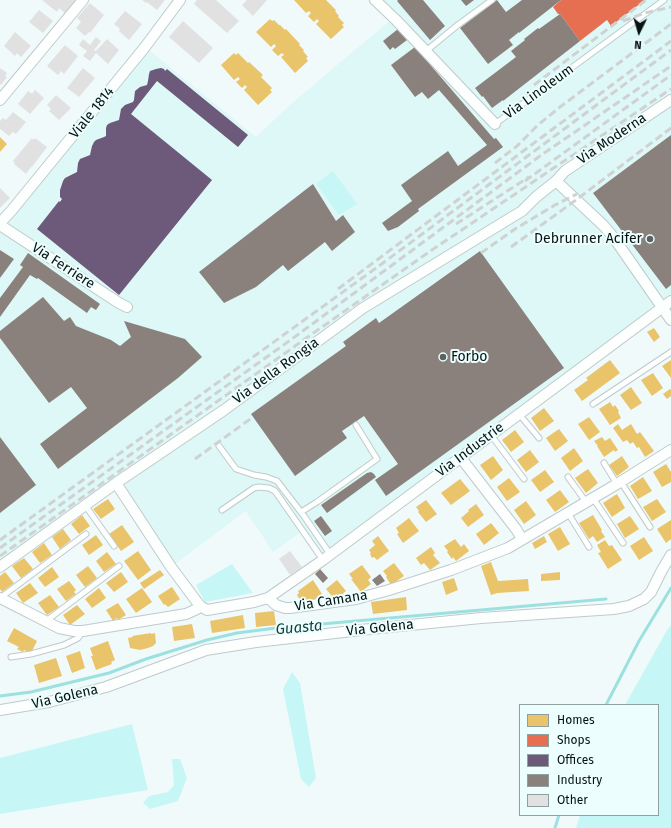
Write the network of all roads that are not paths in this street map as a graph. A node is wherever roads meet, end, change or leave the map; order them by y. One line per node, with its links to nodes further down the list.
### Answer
1 (83, 0): 7 (street)
2 (180, 0): 11 (street, Viale 1814)
3 (375, 0): 6 (street, Via Linoleum)
4 (492, 0): 6 (lane)
5 (664, 0): 9 (lane, Via Linoleum)
6 (426, 51): 9 (street, Via Linoleum)
7 (0, 100)
8 (671, 100): 10 (street, Via Moderna)
9 (495, 124)
10 (556, 181): 12 (street); 27 (street, Via della Rongia)
11 (0, 224): 13 (street, Via Ferriere)
12 (667, 304): 14 (street); 17 (street, Via Industrie)
13 (127, 307)
14 (671, 320)
15 (671, 352): 16 (lane)
16 (593, 404)
17 (519, 414): 19 (street, Via Industrie); 20 (lane)
18 (356, 425): 32 (lane)
19 (491, 435): 23 (street, Via Industrie); 26 (lane)
20 (538, 438)
21 (219, 446): 32 (lane)
22 (671, 450): 28 (street, Via Camana)
23 (461, 458): 36 (street); 41 (street, Via Industrie)
24 (604, 463): 28 (lane)
25 (568, 477): 29 (lane)
26 (524, 478)
27 (116, 483): 30 (street, Via della Rongia); 46 (street)
28 (619, 483): 29 (street, Via Camana); 34 (lane)
29 (590, 500): 33 (street, Via Camana); 37 (lane)
30 (85, 505): 38 (lane); 43 (street, Via della Rongia)
31 (222, 510): 41 (lane)
32 (301, 512): 41 (lane)
33 (568, 513): 36 (street, Via Camana); 39 (lane)
34 (650, 526)
35 (86, 534): 44 (lane)
36 (522, 539): 45 (street, Via Camana)
37 (623, 543)
38 (114, 546)
39 (589, 547)
40 (671, 555): 50 (street, Via Golena)
41 (327, 557): 45 (street, Via Industrie)
42 (119, 566): 47 (lane)
43 (0, 567)
44 (0, 598): 47 (street)
45 (268, 598): 46 (street)
46 (200, 606): 48 (street)
47 (46, 622): 48 (street)
48 (83, 631): 49 (lane)
49 (11, 657)
50 (0, 710)

